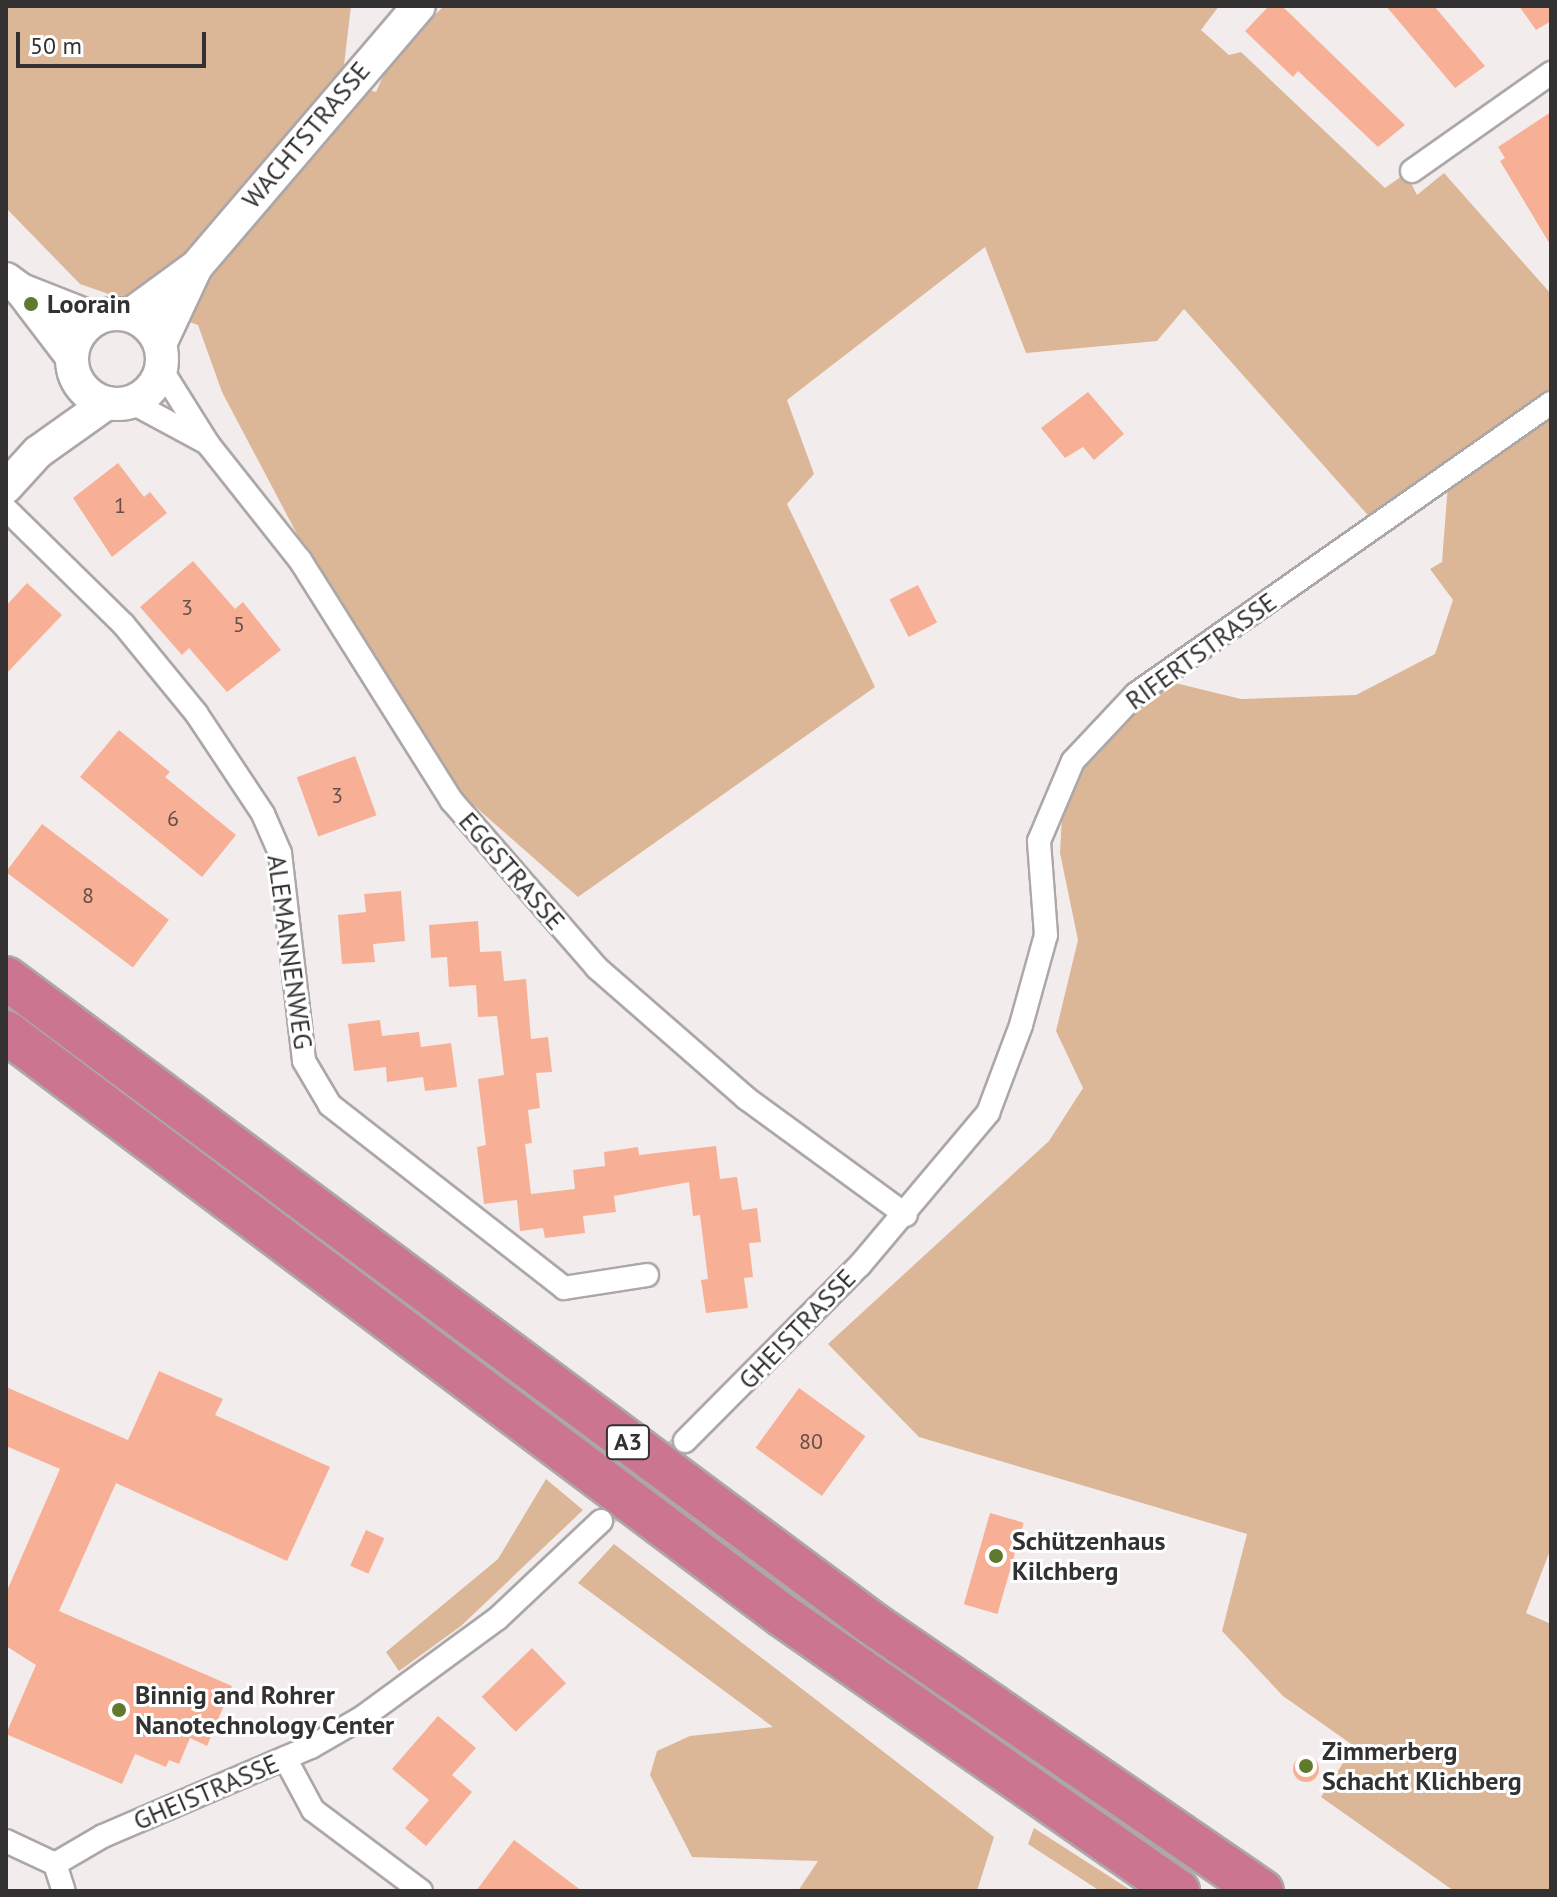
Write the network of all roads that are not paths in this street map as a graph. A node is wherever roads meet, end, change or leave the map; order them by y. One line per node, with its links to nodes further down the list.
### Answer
1 (419, 6): 4 (main road, WACHTSTRASSE)
2 (1551, 73): 3 (street)
3 (1412, 171)
4 (196, 267): 6 (main road, WACHTSTRASSE); 8 (main road, WACHTSTRASSE)
5 (14, 285): 7 (main road); 9 (main road)
6 (130, 315): 7 (main road); 8 (main road)
7 (95, 319): 9 (main road)
8 (161, 356): 10 (main road); 12 (street, EGGSTRASSE)
9 (74, 367): 10 (main road); 13 (main road)
10 (119, 402): 12 (street, EGGSTRASSE); 13 (main road)
11 (1551, 403): 18 (street, RIFERTSTRASSE)
12 (208, 444): 18 (street, EGGSTRASSE)
13 (38, 452): 14 (main road)
14 (6, 487)
15 (6, 509): 19 (street, ALEMANNENWEG)
16 (6, 978): 28 (highway, A3)
17 (6, 1032): 27 (highway, A3)
18 (906, 1215): 20 (street, GHEISTRASSE)
19 (647, 1275)
20 (685, 1441)
21 (601, 1521): 22 (street, GHEISTRASSE)
22 (285, 1758): 24 (street, GHEISTRASSE); 26 (street)
23 (6, 1841): 24 (street)
24 (55, 1864): 25 (street)
25 (64, 1891)
26 (421, 1891)
27 (1178, 1891)
28 (1262, 1891)

